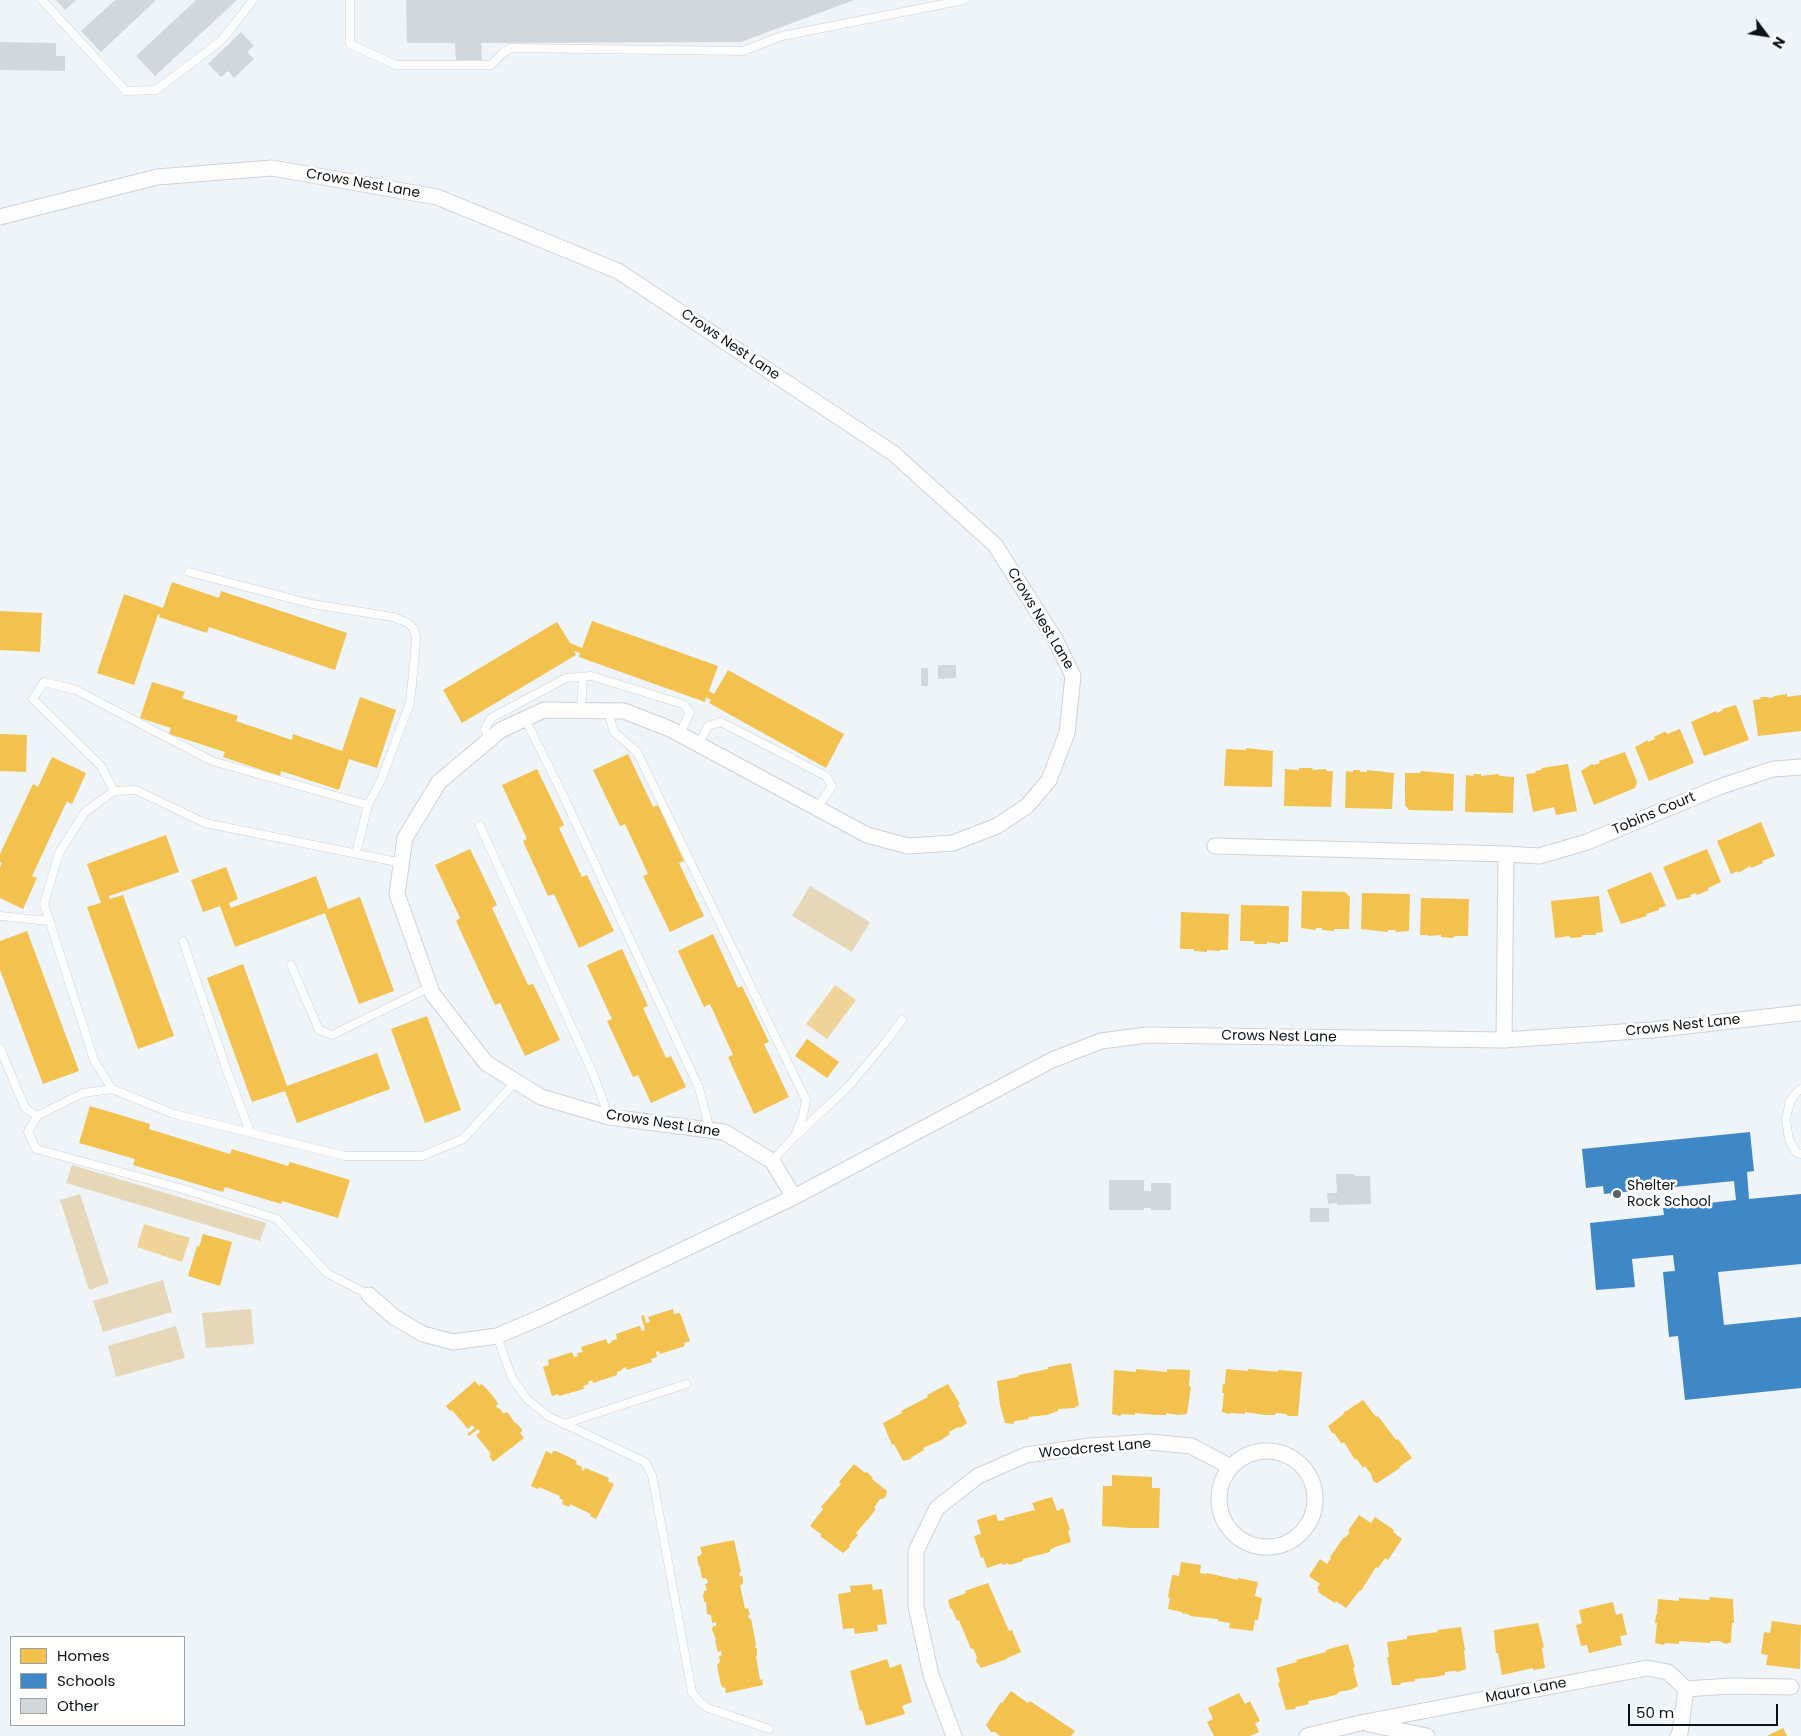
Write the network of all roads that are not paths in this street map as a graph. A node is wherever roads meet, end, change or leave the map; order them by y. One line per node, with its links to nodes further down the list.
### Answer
1 (42, 0): 2 (lane)
2 (253, 0)
3 (350, 0): 4 (lane)
4 (964, 0)
5 (0, 217): 17 (street, Crows Nest Lane)
6 (189, 572): 16 (lane)
7 (583, 677): 8 (lane); 11 (lane); 12 (lane)
8 (581, 711): 9 (street, Crows Nest Lane); 10 (street, Crows Nest Lane)
9 (608, 711): 11 (street, Crows Nest Lane); 39 (lane)
10 (525, 719): 12 (street, Crows Nest Lane); 37 (lane)
11 (680, 734): 13 (street, Crows Nest Lane)
12 (489, 740): 22 (street, Crows Nest Lane)
13 (699, 744): 17 (street, Crows Nest Lane); 17 (lane)
14 (1801, 767): 21 (street, Tobins Court)
15 (114, 791): 16 (lane); 20 (lane); 24 (lane)
16 (368, 805): 20 (lane)
17 (817, 808)
18 (480, 826): 36 (lane)
19 (1215, 846): 21 (street, Tobins Court)
20 (356, 853): 22 (lane)
21 (1506, 854): 30 (street)
22 (402, 863): 27 (street, Crows Nest Lane)
23 (0, 916): 24 (lane)
24 (50, 921): 33 (lane)
25 (183, 941): 38 (lane)
26 (291, 966): 27 (lane)
27 (430, 987): 32 (street, Crows Nest Lane)
28 (1801, 1013): 30 (street, Crows Nest Lane)
29 (902, 1020): 39 (lane)
30 (1504, 1040): 42 (street, Crows Nest Lane)
31 (0, 1048): 35 (lane)
32 (516, 1082): 36 (street, Crows Nest Lane); 38 (lane)
33 (112, 1089): 35 (lane); 38 (lane)
34 (1801, 1089): 40 (lane)
35 (37, 1116): 43 (lane)
36 (608, 1117): 37 (street, Crows Nest Lane)
37 (710, 1130): 41 (street, Crows Nest Lane)
38 (250, 1132)
39 (795, 1136): 41 (lane)
40 (1801, 1154)
41 (772, 1161): 42 (street, Crows Nest Lane)
42 (794, 1197): 44 (street, Crows Nest Lane)
43 (369, 1294): 44 (street, Crows Nest Lane)
44 (497, 1336): 46 (lane)
45 (686, 1384): 46 (lane)
46 (564, 1424): 51 (lane)
47 (1232, 1467): 47 (street); 52 (street, Woodcrest Lane)
48 (1791, 1687): 49 (street)
49 (1686, 1688): 50 (street, Maura Lane); 55 (street)
50 (1360, 1722): 53 (street, Maura Lane); 54 (street, Maura Lane)
51 (769, 1729)
52 (954, 1736)
53 (1307, 1736)
54 (1426, 1736)
55 (1678, 1736)

